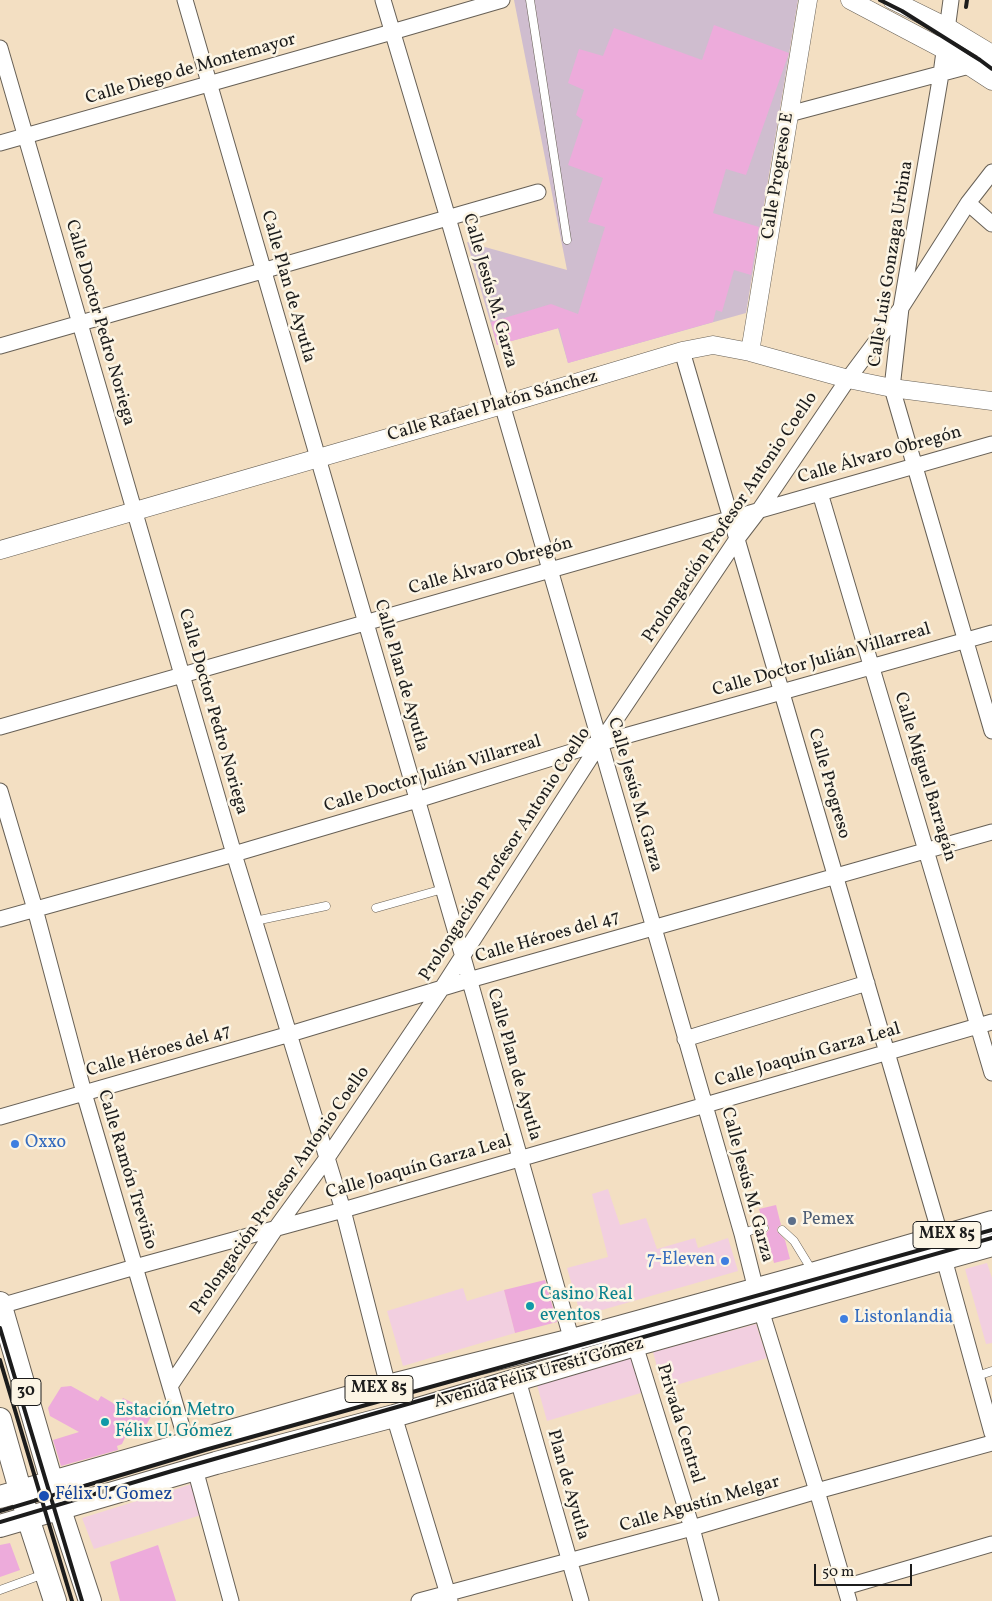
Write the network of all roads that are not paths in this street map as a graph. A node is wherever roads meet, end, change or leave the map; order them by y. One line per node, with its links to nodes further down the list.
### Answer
1 (184, 0): 18 (street, Calle Plan de Ayutla)
2 (383, 0): 10 (street, Calle Jesús M. Garza)
3 (502, 0): 10 (street, Calle Diego de Montemayor)
4 (530, 0): 27 (lane)
5 (808, 0): 19 (street, Calle Progreso E)
6 (850, 0): 12 (street)
7 (892, 0): 9 (street)
8 (951, 0): 9 (street, Calle Luis Gonzaga Urbina)
9 (947, 28): 12 (street, Calle Luis Gonzaga Urbina); 13 (street)
10 (392, 32): 18 (street, Calle Diego de Montemayor); 25 (street, Calle Jesús M. Garza)
11 (0, 48): 20 (street, Calle Doctor Pedro Noriega)
12 (944, 49): 15 (street); 16 (street, Calle Luis Gonzaga Urbina)
13 (992, 54)
14 (992, 60): 15 (street)
15 (970, 66): 16 (street); 17 (street)
16 (940, 74): 19 (street); 29 (street, Calle Luis Gonzaga Urbina)
17 (992, 81)
18 (209, 84): 20 (street, Calle Diego de Montemayor); 28 (street, Calle Plan de Ayutla)
19 (789, 114): 33 (street, Calle Progreso E)
20 (25, 136): 21 (street, Calle Diego de Montemayor); 30 (street, Calle Doctor Pedro Noriega)
21 (0, 143)
22 (992, 172): 24 (street, Prolongación Profesor Antonio Coello)
23 (538, 192): 25 (street)
24 (968, 203): 26 (street); 29 (street, Prolongación Profesor Antonio Coello)
25 (448, 218): 28 (street); 37 (street, Calle Jesús M. Garza)
26 (992, 224)
27 (567, 240)
28 (263, 271): 30 (street); 39 (street, Calle Plan de Ayutla)
29 (901, 308): 34 (street, Prolongación Profesor Antonio Coello); 35 (street, Calle Luis Gonzaga Urbina)
30 (80, 323): 31 (street); 43 (street, Calle Doctor Pedro Noriega)
31 (0, 346)
32 (682, 351): 33 (street, Calle Rafael Platón Sánchez); 37 (street, Calle Rafael Platón Sánchez); 44 (street, Calle Progreso)
33 (750, 352): 34 (street, Calle Rafael Platón Sánchez)
34 (848, 379): 35 (street, Calle Rafael Platón Sánchez); 42 (street, Prolongación Profesor Antonio Coello)
35 (892, 388): 36 (street, Calle Rafael Platón Sánchez); 40 (street, Calle Luis Gonzaga Urbina)
36 (992, 401)
37 (502, 405): 39 (street, Calle Rafael Platón Sánchez); 47 (street, Calle Jesús M. Garza)
38 (992, 444): 40 (street, Calle Álvaro Obregón)
39 (318, 458): 43 (street, Calle Rafael Platón Sánchez); 48 (street, Calle Plan de Ayutla)
40 (915, 466): 41 (street, Calle Álvaro Obregón); 50 (street, Calle Luis Gonzaga Urbina)
41 (820, 492): 42 (street, Calle Álvaro Obregón); 51 (street, Calle Miguel Barragán)
42 (760, 509): 44 (street, Calle Álvaro Obregón); 45 (street, Prolongación Profesor Antonio Coello)
43 (134, 511): 46 (street, Calle Rafael Platón Sánchez); 52 (street, Calle Doctor Pedro Noriega)
44 (731, 518): 45 (street, Calle Progreso); 47 (street, Calle Álvaro Obregón)
45 (737, 539): 53 (street, Calle Progreso); 56 (street, Prolongación Profesor Antonio Coello)
46 (0, 550)
47 (550, 570): 48 (street, Calle Álvaro Obregón); 56 (street, Calle Jesús M. Garza)
48 (365, 622): 52 (street, Calle Álvaro Obregón); 58 (street, Calle Plan de Ayutla)
49 (992, 632): 50 (street, Calle Doctor Julián Villarreal)
50 (966, 640): 51 (street, Calle Doctor Julián Villarreal); 55 (street, Calle Luis Gonzaga Urbina)
51 (871, 667): 53 (street, Calle Doctor Julián Villarreal); 60 (street, Calle Miguel Barragán)
52 (182, 674): 54 (street, Calle Álvaro Obregón); 61 (street, Calle Doctor Pedro Noriega)
53 (782, 692): 56 (street, Calle Doctor Julián Villarreal); 62 (street, Calle Progreso)
54 (0, 727)
55 (992, 730)
56 (600, 743): 58 (street, Calle Doctor Julián Villarreal); 69 (street, Calle Jesús M. Garza); 70 (street, Prolongación Profesor Antonio Coello)
57 (0, 791): 66 (street, Calle Ramón Treviño)
58 (417, 800): 61 (street, Calle Doctor Julián Villarreal); 63 (street, Calle Plan de Ayutla)
59 (992, 832): 60 (street, Calle Héroes del 47)
60 (926, 851): 62 (street, Calle Héroes del 47); 74 (street, Calle Miguel Barragán)
61 (234, 854): 66 (street, Calle Doctor Julián Villarreal); 68 (street, Calle Doctor Pedro Noriega)
62 (835, 877): 69 (street, Calle Héroes del 47); 72 (street, Calle Progreso)
63 (443, 889): 65 (lane); 70 (street, Calle Plan de Ayutla)
64 (326, 906): 68 (lane)
65 (376, 908)
66 (34, 909): 67 (street, Calle Doctor Julián Villarreal); 79 (street, Calle Ramón Treviño)
67 (0, 919)
68 (255, 921): 75 (street, Calle Doctor Pedro Noriega)
69 (654, 928): 71 (street, Calle Héroes del 47); 76 (street, Calle Jesús M. Garza)
70 (463, 957): 71 (street, Calle Plan de Ayutla); 73 (street, Prolongación Profesor Antonio Coello)
71 (469, 980): 73 (street, Calle Héroes del 47); 83 (street, Calle Plan de Ayutla)
72 (866, 983): 76 (street); 77 (street, Calle Progreso)
73 (442, 988): 75 (street, Calle Héroes del 47); 82 (street, Prolongación Profesor Antonio Coello)
74 (985, 1024): 77 (street, Calle Joaquín Garza Leal); 78 (street, Calle Miguel Barragán)
75 (290, 1034): 79 (street, Calle Héroes del 47); 82 (street, Calle Doctor Pedro Noriega)
76 (685, 1039): 80 (street, Calle Jesús M. Garza)
77 (887, 1052): 80 (street, Calle Joaquín Garza Leal); 87 (street, Calle Progreso)
78 (992, 1073)
79 (84, 1093): 81 (street, Calle Héroes del 47); 96 (street, Calle Ramón Treviño)
80 (705, 1105): 83 (street, Calle Joaquín Garza Leal); 91 (street, Calle Jesús M. Garza)
81 (0, 1117)
82 (327, 1158): 84 (street, Calle Doctor Pedro Noriega); 88 (street, Prolongación Profesor Antonio Coello)
83 (520, 1158): 84 (street, Calle Joaquín Garza Leal); 103 (street, Calle Plan de Ayutla)
84 (343, 1210): 88 (street, Calle Joaquín Garza Leal); 110 (street, Calle Doctor Pedro Noriega)
85 (992, 1212): 87 (street)
86 (992, 1222): 95 (main road, Avenida Félix Uresti Gómez / MEX 85)
87 (938, 1227): 94 (street)
88 (276, 1228): 96 (street, Calle Joaquín Garza Leal); 109 (street, Prolongación Profesor Antonio Coello)
89 (764, 1228): 91 (lane)
90 (782, 1230): 98 (lane)
91 (742, 1234): 100 (street, Calle Jesús M. Garza)
92 (992, 1245): 95 (main road, Avenida Félix Uresti Gómez / MEX 85)
93 (992, 1253): 97 (street)
94 (872, 1256): 95 (main road, Avenida Félix Uresti Gómez / MEX 85); 98 (main road, Avenida Félix Uresti Gómez / MEX 85)
95 (904, 1258): 99 (main road, Avenida Félix Uresti Gómez / MEX 85)
96 (136, 1266): 101 (street, Calle Joaquín Garza Leal); 109 (street, Calle Ramón Treviño)
97 (946, 1266): 99 (street); 107 (street)
98 (814, 1273): 100 (main road, Avenida Félix Uresti Gómez / MEX 85)
99 (863, 1282): 102 (main road, Avenida Félix Uresti Gómez / MEX 85)
100 (755, 1289): 102 (street, Calle Jesús M. Garza); 103 (main road, Avenida Félix Uresti Gómez / MEX 85)
101 (0, 1305): 117 (main road, 30)
102 (761, 1310): 104 (main road, Avenida Félix Uresti Gómez / MEX 85); 118 (street, Calle Jesús M. Garza)
103 (572, 1340): 105 (street, Calle Plan de Ayutla); 110 (main road, Avenida Félix Uresti Gómez / MEX 85)
104 (635, 1346): 105 (main road, Avenida Félix Uresti Gómez / MEX 85); 123 (street, Privada Central)
105 (578, 1363): 108 (main road, Avenida Félix Uresti Gómez / MEX 85)
106 (992, 1371): 107 (lane)
107 (977, 1376): 113 (street)
108 (518, 1380): 111 (main road, Avenida Félix Uresti Gómez / MEX 85); 125 (street, Plan de Ayutla)
109 (170, 1386): 115 (street, Calle Ramón Treviño)
110 (388, 1386): 115 (main road, Avenida Félix Uresti Gómez / MEX 85)
111 (394, 1416): 116 (main road, Avenida Félix Uresti Gómez / MEX 85); 129 (street)
112 (0, 1419): 119 (main road, 30)
113 (992, 1433)
114 (992, 1443): 118 (street, Calle Agustín Melgar)
115 (188, 1444): 117 (main road, Avenida Félix Uresti Gómez / MEX 85)
116 (195, 1469): 120 (main road, Avenida Félix Uresti Gómez / MEX 85); 132 (street)
117 (51, 1482): 119 (main road, Avenida Félix Uresti Gómez / MEX 85); 120 (main road, 30)
118 (817, 1490): 123 (street, Calle Agustín Melgar); 128 (street, Calle Jesús M. Garza)
119 (10, 1494): 121 (main road, 30)
120 (60, 1510): 121 (main road, Avenida Félix Uresti Gómez / MEX 85); 131 (main road, 30)
121 (28, 1518): 122 (main road, Avenida Félix Uresti Gómez / MEX 85); 126 (main road, 30)
122 (0, 1526)
123 (692, 1528): 125 (street, Calle Agustín Melgar); 135 (street, Privada Central)
124 (992, 1544): 128 (street)
125 (569, 1561): 129 (street, Calle Agustín Melgar); 134 (street, Plan de Ayutla)
126 (46, 1573): 127 (lane); 130 (main road, 30)
127 (0, 1590)
128 (847, 1594)
129 (449, 1597): 133 (street, Calle Agustín Melgar)
130 (55, 1601)
131 (90, 1601)
132 (231, 1601)
133 (419, 1601)
134 (581, 1601)
135 (711, 1601)

